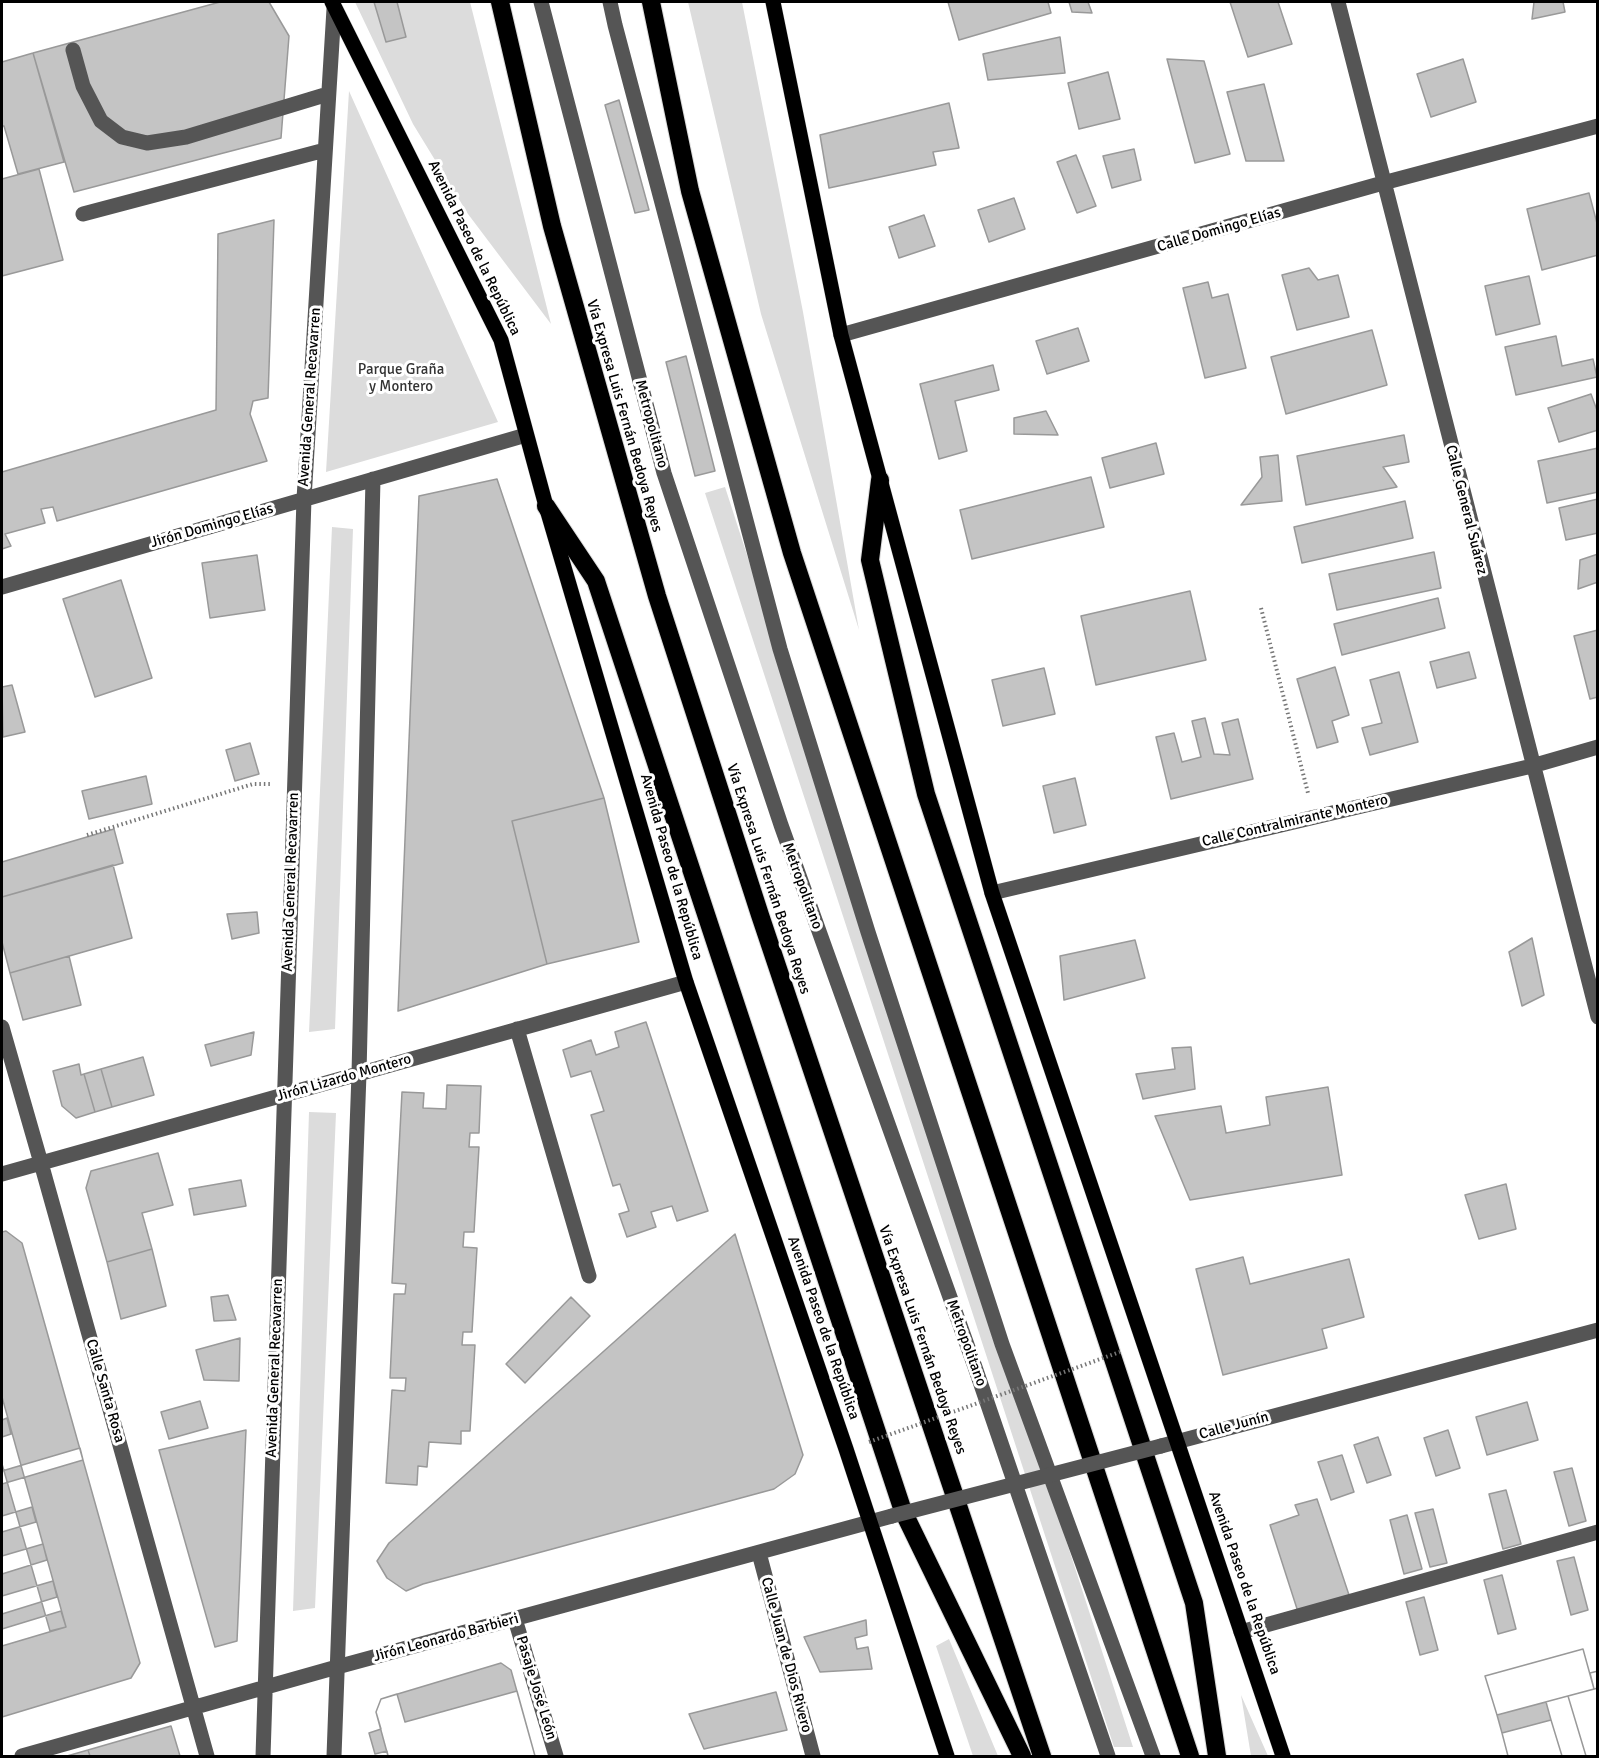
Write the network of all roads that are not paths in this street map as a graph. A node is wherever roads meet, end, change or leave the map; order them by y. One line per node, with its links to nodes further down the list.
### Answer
1 (500, 2): 51 (highway, Vía Expresa Luis Fernán Bedoya Reyes)
2 (541, 2): 52 (street, Metropolitano)
3 (610, 2): 53 (street)
4 (651, 2): 54 (highway)
5 (773, 2): 14 (main road, Avenida Paseo de la República)
6 (1338, 2): 12 (street, Calle General Suárez)
7 (333, 5): 9 (street, Avenida General Recavarren); 15 (main road, Avenida Paseo de la República)
8 (73, 50): 9 (street)
9 (328, 94): 11 (street, Avenida General Recavarren)
10 (1598, 126): 12 (street, Calle Domingo Elías)
11 (325, 150): 13 (street); 18 (street, Avenida General Recavarren)
12 (1383, 183): 14 (street, Calle Domingo Elías); 22 (street, Calle General Suárez)
13 (84, 214)
14 (841, 335): 17 (main road, Avenida Paseo de la República)
15 (526, 435): 16 (street, Jirón Domingo Elías); 19 (main road, Avenida Paseo de la República)
16 (374, 479): 18 (street, Jirón Domingo Elías); 28 (street)
17 (880, 480): 23 (main road, Avenida Paseo de la República); 55 (highway)
18 (304, 499): 20 (street, Jirón Domingo Elías); 29 (street, Avenida General Recavarren)
19 (546, 506): 24 (main road, Avenida Paseo de la República); 50 (highway)
20 (2, 587)
21 (1598, 747): 22 (street, Calle Contralmirante Montero)
22 (1532, 766): 23 (street, Calle Contralmirante Montero); 25 (street, Calle General Suárez)
23 (992, 893): 34 (main road, Avenida Paseo de la República)
24 (686, 982): 27 (street, Jirón Lizardo Montero); 35 (main road, Avenida Paseo de la República)
25 (1598, 1017)
26 (2, 1027): 30 (street, Calle Santa Rosa)
27 (517, 1029): 28 (street, Jirón Lizardo Montero); 32 (street)
28 (359, 1074): 29 (street, Jirón Lizardo Montero); 40 (street)
29 (285, 1095): 30 (street, Jirón Lizardo Montero); 41 (street, Avenida General Recavarren)
30 (41, 1163): 31 (street, Jirón Lizardo Montero); 42 (street, Calle Santa Rosa)
31 (2, 1174)
32 (589, 1276)
33 (1598, 1330): 34 (street, Calle Junín)
34 (1176, 1441): 35 (street, Calle Junín, bridge); 39 (main road, Avenida Paseo de la República)
35 (870, 1522): 37 (street, Jirón Leonardo Barbieri); 49 (main road, Avenida Paseo de la República)
36 (1598, 1532): 39 (street)
37 (759, 1553): 38 (street, Jirón Leonardo Barbieri); 48 (street, Calle Juan de Dios Rivero)
38 (515, 1619): 40 (street, Jirón Leonardo Barbieri); 47 (street, Pasaje José León)
39 (1241, 1632): 56 (main road, Avenida Paseo de la República)
40 (337, 1667): 41 (street, Jirón Leonardo Barbieri); 46 (street)
41 (265, 1688): 42 (street, Jirón Leonardo Barbieri); 45 (street, Avenida General Recavarren)
42 (194, 1708): 43 (street, Jirón Leonardo Barbieri); 44 (street, Calle Santa Rosa)
43 (22, 1756)
44 (207, 1756)
45 (262, 1756)
46 (334, 1756)
47 (556, 1756)
48 (813, 1756)
49 (947, 1756)
50 (1022, 1756)
51 (1042, 1756)
52 (1108, 1756)
53 (1153, 1756)
54 (1190, 1756)
55 (1217, 1756)
56 (1283, 1756)

